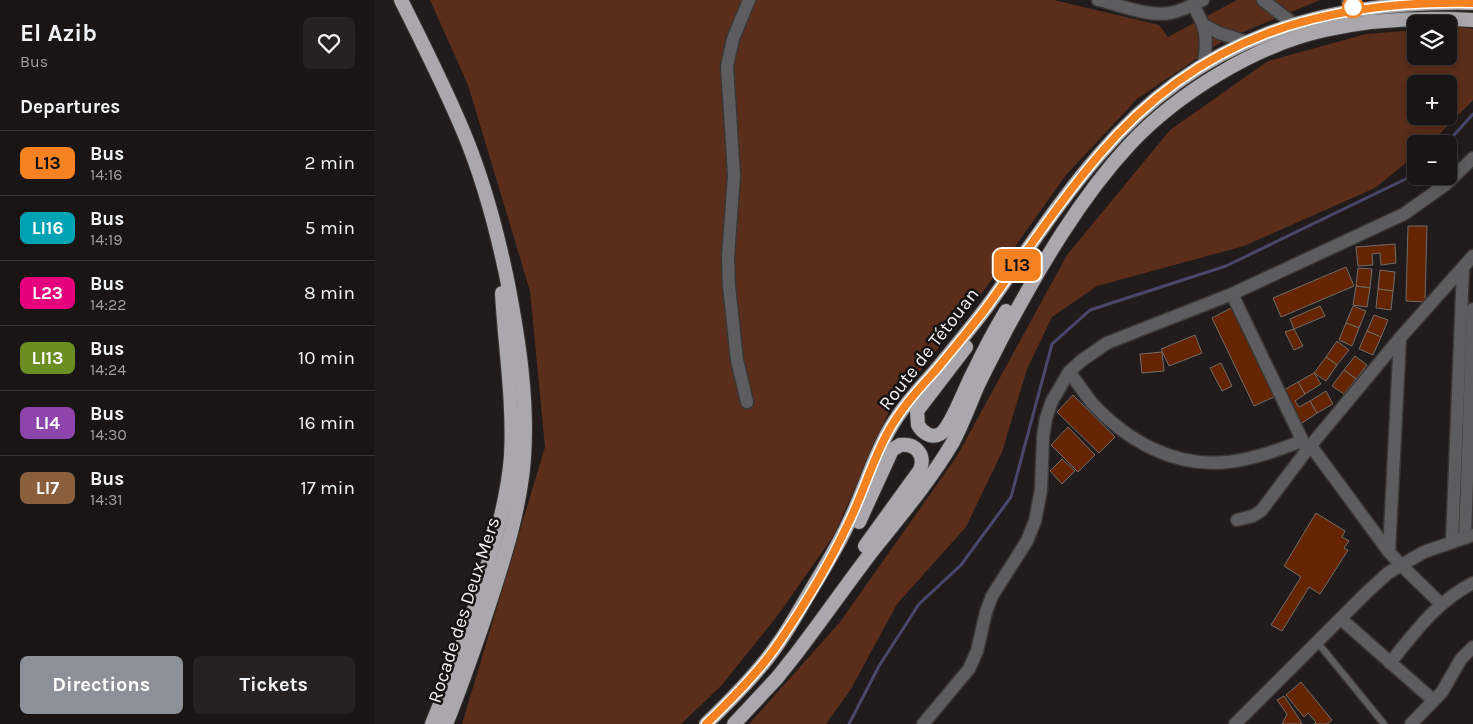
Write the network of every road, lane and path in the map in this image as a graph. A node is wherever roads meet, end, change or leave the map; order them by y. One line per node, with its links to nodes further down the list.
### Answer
1 (401, 0): 17 (highway, Rocade des Deux Mers)
2 (749, 0): 25 (street)
3 (1263, 0): 10 (street)
4 (1104, 1): 6 (street)
5 (1389, 1): 7 (highway, Route de Tétouan); 8 (highway, Route de Tétouan)
6 (1198, 2): 11 (street)
7 (1473, 3)
8 (1348, 4): 10 (highway, Route de Tétouan)
9 (1473, 20): 16 (highway)
10 (1291, 22): 12 (highway, Route de Tétouan)
11 (1204, 24): 12 (street); 13 (street)
12 (1244, 41): 13 (highway, Route de Tétouan)
13 (1204, 63): 15 (highway, Route de Tétouan)
14 (1473, 158): 20 (street)
15 (1068, 195): 16 (highway); 36 (highway, Route de Tétouan)
16 (1075, 216): 39 (highway)
17 (499, 240): 42 (highway, Rocade des Deux Mers); 43 (highway, Rocade des Deux Mers)
18 (1473, 256): 19 (street)
19 (1463, 268): 22 (street); 26 (street)
20 (1232, 294): 24 (street); 27 (street)
21 (1473, 309): 23 (street)
22 (1400, 338): 27 (street); 31 (street)
23 (1472, 345): 26 (street)
24 (1069, 372): 27 (street); 46 (street)
25 (747, 402)
26 (1466, 404): 29 (street); 30 (street)
27 (1307, 446): 28 (street); 31 (street)
28 (1237, 520)
29 (1469, 537): 30 (street)
30 (1452, 542): 32 (street)
31 (1389, 552): 32 (street)
32 (1401, 565): 34 (street); 35 (street)
33 (1473, 583): 34 (street)
34 (1441, 604): 40 (street)
35 (1341, 619): 37 (street); 40 (street)
36 (780, 642): 39 (highway); 44 (highway, Route de Tétouan)
37 (1317, 643): 47 (street); 48 (lane)
38 (1473, 647): 41 (street)
39 (796, 654): 45 (highway)
40 (1390, 663): 41 (street)
41 (1433, 700): 49 (street)
42 (432, 724)
43 (446, 724)
44 (705, 724)
45 (734, 724)
46 (923, 724)
47 (1235, 724)
48 (1384, 724)
49 (1411, 724)

